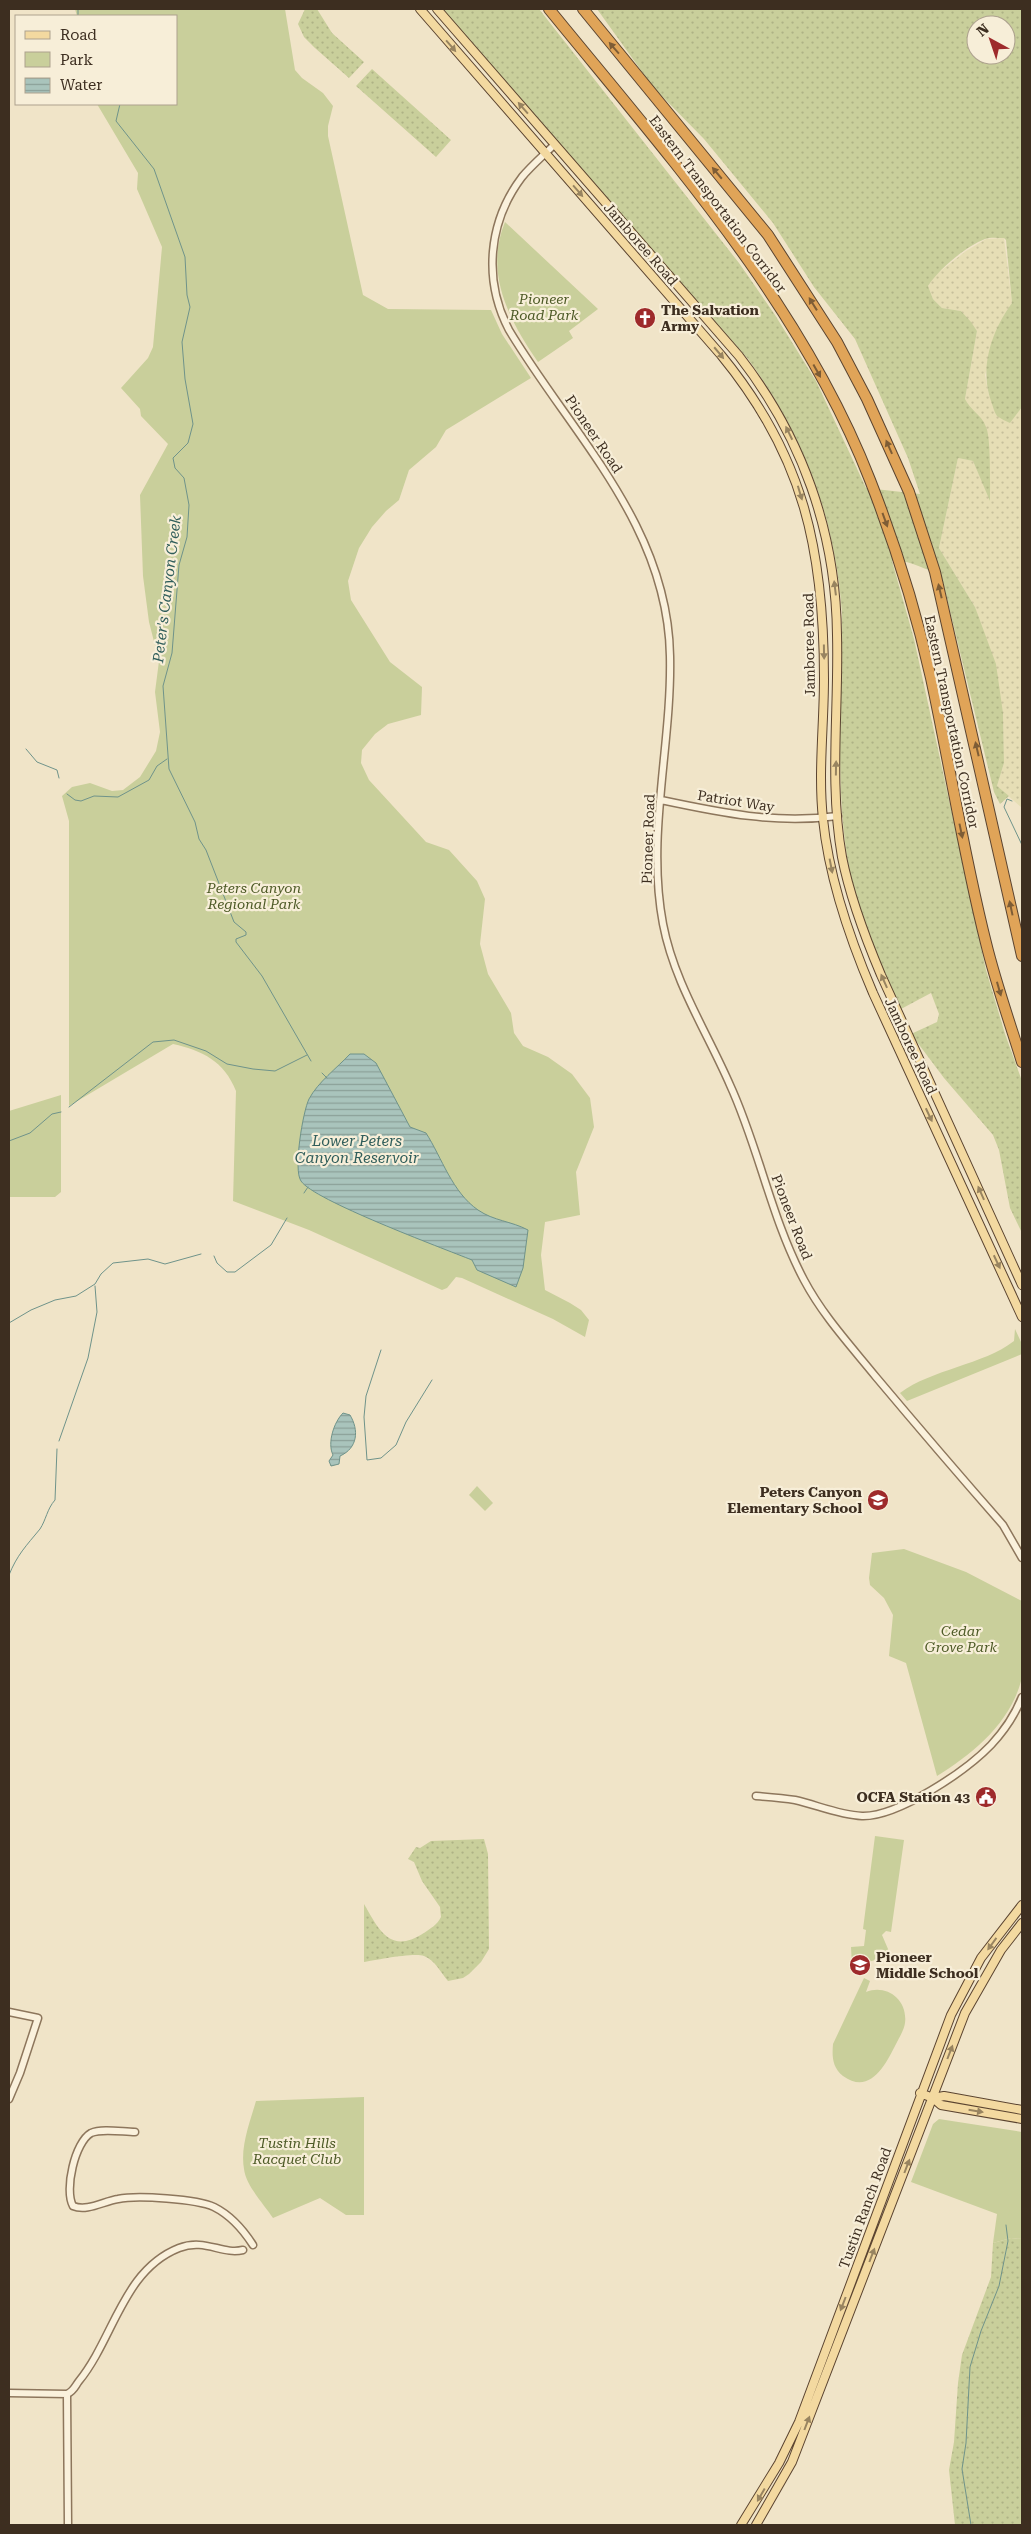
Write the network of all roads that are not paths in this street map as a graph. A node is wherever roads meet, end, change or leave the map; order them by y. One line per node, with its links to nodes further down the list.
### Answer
1 (420, 9): 6 (main road, Jamboree Road, one-way to 6)
2 (437, 9): 5 (main road, Jamboree Road, one-way to 2)
3 (549, 9): 11 (highway, Eastern Transportation Corridor, one-way to 11)
4 (583, 9): 10 (highway, Eastern Transportation Corridor, one-way to 4)
5 (555, 144): 6 (street, Pioneer Road); 8 (main road, Jamboree Road, one-way to 5)
6 (546, 154): 7 (street, Pioneer Road); 9 (main road, Jamboree Road, one-way to 9)
7 (661, 800): 9 (street, Patriot Way); 14 (street, Pioneer Road)
8 (838, 816): 9 (street, Patriot Way); 12 (main road, Jamboree Road, one-way to 8)
9 (823, 818): 13 (main road, Jamboree Road, one-way to 13)
10 (1022, 956)
11 (1022, 1062)
12 (1022, 1285)
13 (1022, 1317)
14 (1022, 1558)
15 (1022, 1697): 16 (street)
16 (756, 1796)
17 (1022, 1905): 20 (main road, Tustin Ranch Road, one-way to 20)
18 (1022, 1923): 21 (main road, Tustin Ranch Road, one-way to 18)
19 (9, 2012): 22 (street)
20 (920, 2093): 21 (main road); 31 (main road, Tustin Ranch Road, one-way to 31)
21 (933, 2098): 23 (main road); 24 (main road, one-way to 24); 32 (main road, Tustin Ranch Road, one-way to 21)
22 (9, 2099)
23 (1022, 2110)
24 (1022, 2119)
25 (135, 2132): 26 (street)
26 (253, 2245)
27 (243, 2250): 29 (street)
28 (9, 2393): 29 (street)
29 (67, 2394): 30 (street)
30 (68, 2525)
31 (741, 2525)
32 (756, 2525)

